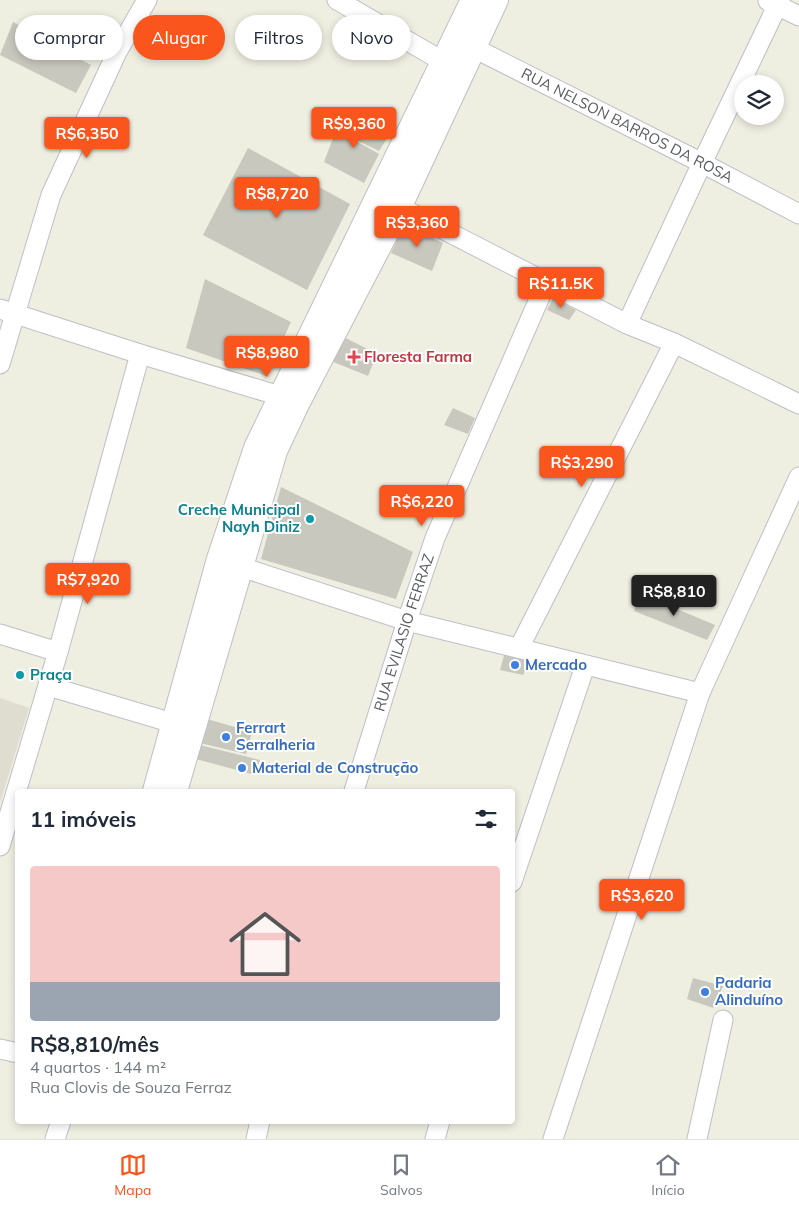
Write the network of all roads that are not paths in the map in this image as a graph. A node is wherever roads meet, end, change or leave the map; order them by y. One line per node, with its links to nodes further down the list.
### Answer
1 (147, 0): 14 (street)
2 (337, 0): 8 (street)
3 (472, 0): 7 (street)
4 (496, 0): 7 (street)
5 (775, 2): 6 (street); 9 (street)
6 (799, 16)
7 (464, 43): 8 (street); 9 (street, RUA NELSON BARROS DA ROSA); 11 (street)
8 (444, 62): 10 (street)
9 (702, 162): 12 (street, RUA NELSON BARROS DA ROSA); 15 (street)
10 (378, 195): 11 (street); 19 (street)
11 (399, 208): 13 (street); 19 (street)
12 (799, 214)
13 (546, 283): 15 (street); 23 (street, RUA EVILASIO FERRAZ)
14 (8, 310): 17 (street); 18 (street)
15 (627, 324): 16 (street)
16 (674, 344): 20 (street); 25 (street)
17 (140, 354): 19 (street); 26 (street)
18 (0, 364)
19 (288, 400): 22 (street); 30 (street)
20 (799, 404)
21 (799, 477): 29 (street)
22 (241, 567): 23 (street); 30 (street)
23 (407, 622): 25 (street); 34 (street, RUA EVILASIO FERRAZ)
24 (0, 634): 26 (street)
25 (519, 648): 27 (street)
26 (58, 652): 28 (street)
27 (585, 666): 29 (street); 37 (street)
28 (48, 686): 30 (street); 31 (street)
29 (700, 693): 47 (street)
30 (183, 726): 32 (street); 33 (street)
31 (17, 789)
32 (156, 789)
33 (175, 789)
34 (355, 789)
35 (15, 796): 36 (street)
36 (0, 846)
37 (515, 873)
38 (723, 1020): 48 (street)
39 (0, 1049): 40 (street)
40 (15, 1052)
41 (60, 1124): 44 (street)
42 (259, 1124): 45 (street)
43 (439, 1124): 46 (street)
44 (55, 1139)
45 (256, 1139)
46 (435, 1139)
47 (553, 1139)
48 (697, 1139)

